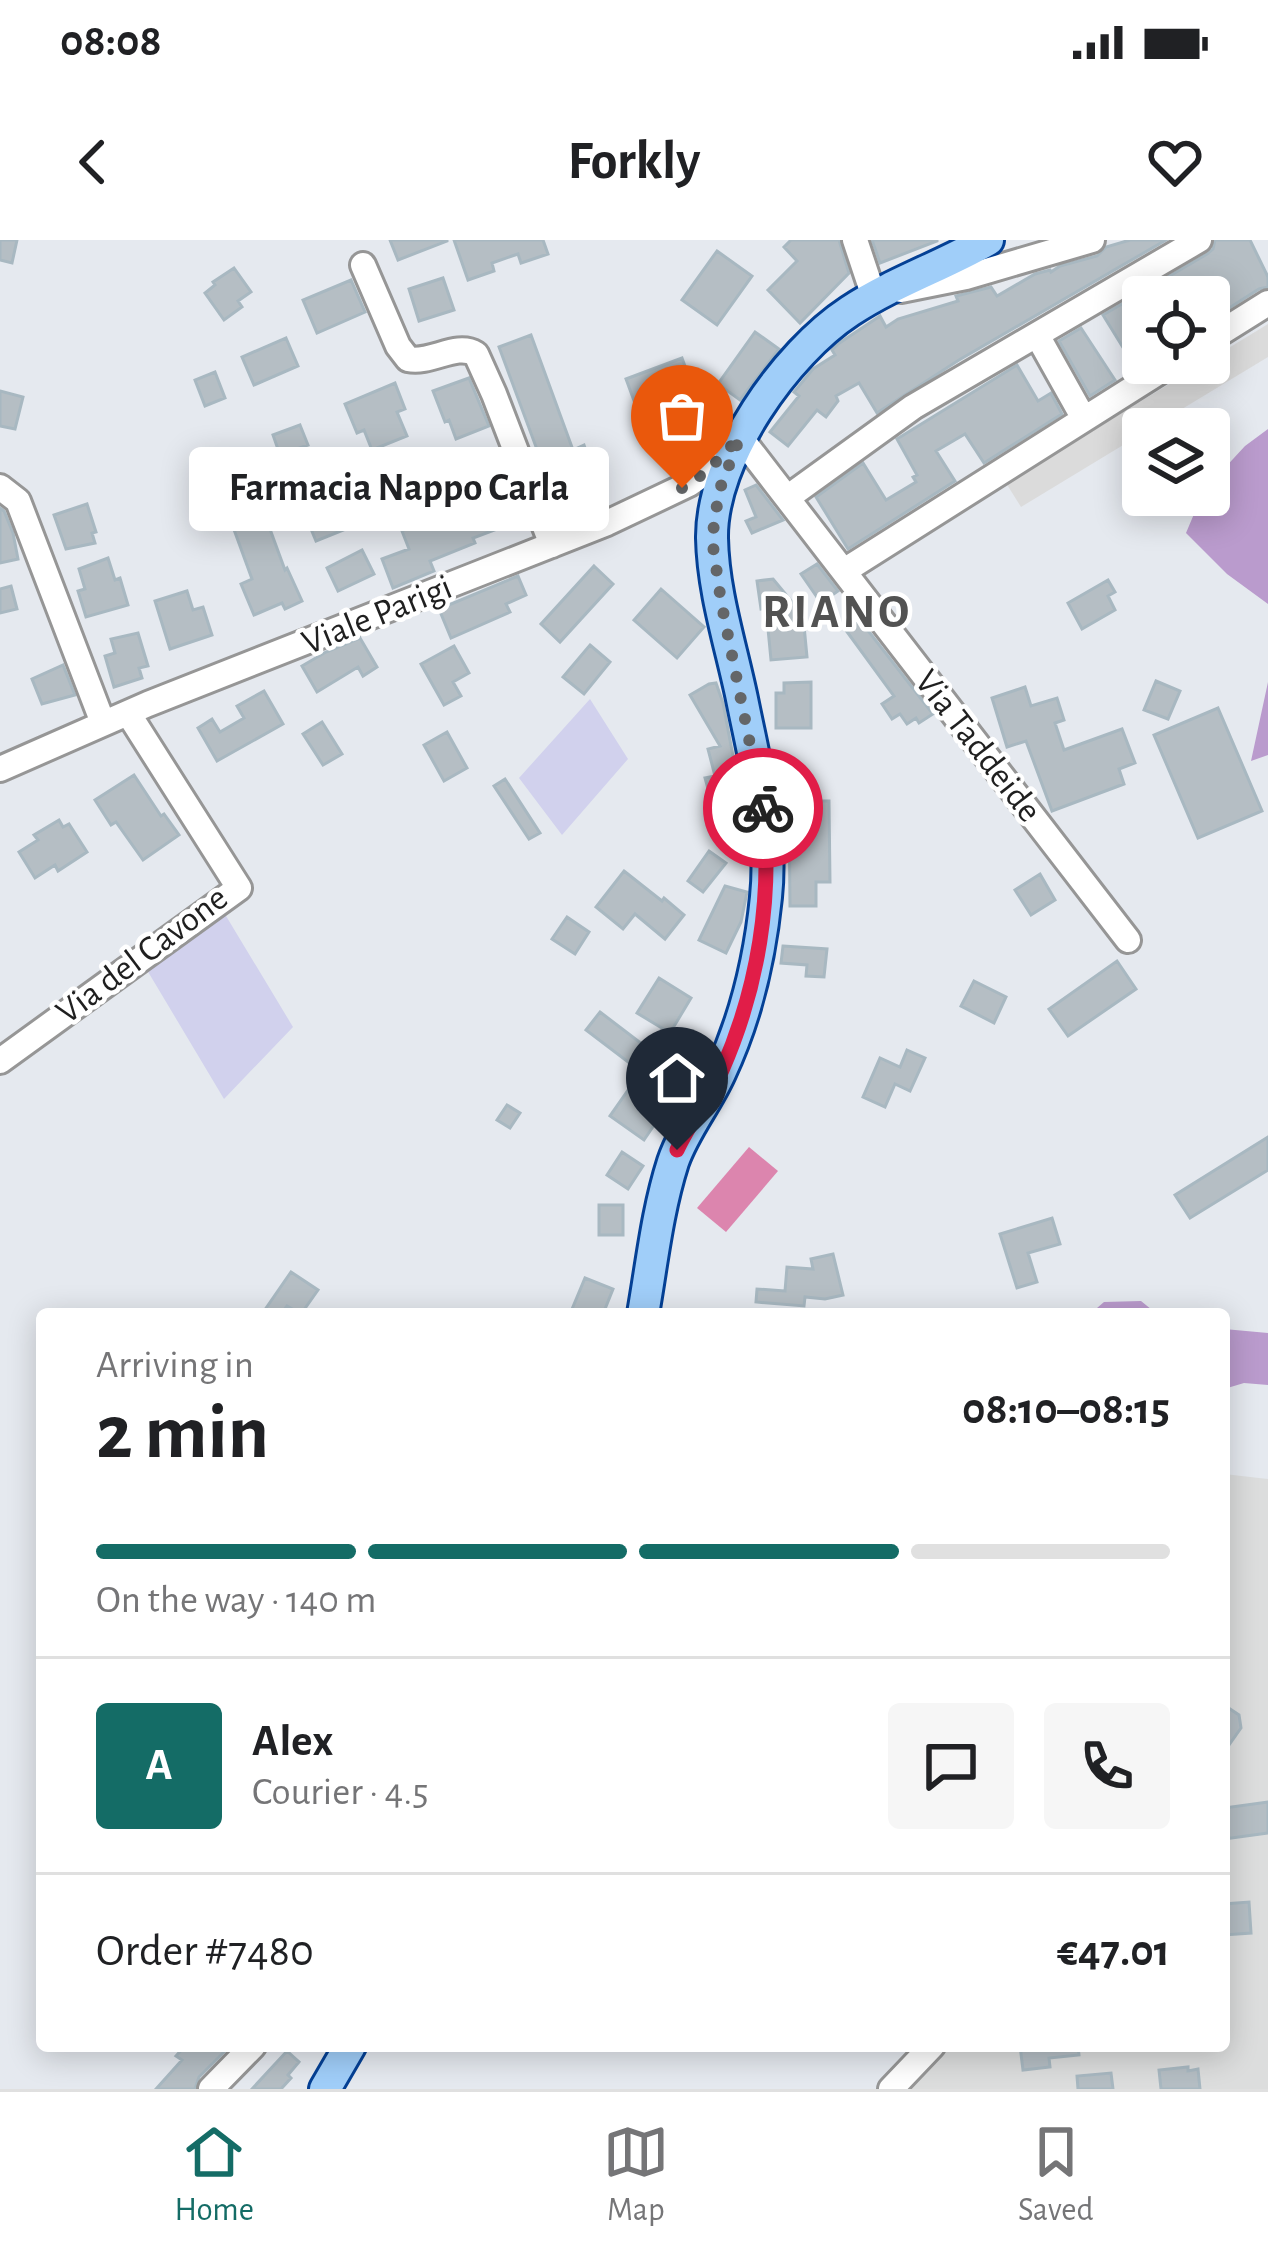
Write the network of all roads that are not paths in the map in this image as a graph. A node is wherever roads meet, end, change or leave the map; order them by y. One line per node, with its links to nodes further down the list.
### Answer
1 (856, 240): 6 (street)
2 (988, 240): 6 (main road)
3 (1092, 240): 6 (street)
4 (1198, 240): 9 (street)
5 (364, 266): 15 (street)
6 (878, 295): 12 (main road)
7 (1268, 303): 8 (street)
8 (1230, 327)
9 (1037, 335): 11 (street); 14 (street)
10 (1140, 384): 11 (street)
11 (1084, 419): 16 (street)
12 (740, 437): 14 (street, Via Taddeide); 15 (street, Viale Parigi); 22 (main road)
13 (6, 497): 18 (street)
14 (788, 498): 16 (street, Via Taddeide)
15 (552, 545): 17 (street, Viale Parigi)
16 (844, 571): 20 (street, Via Taddeide)
17 (128, 713): 18 (street, Viale Parigi); 21 (street, Via del Cavone)
18 (104, 723): 19 (street, Viale Parigi)
19 (0, 769)
20 (1128, 940)
21 (0, 1061)
22 (644, 1308)
23 (247, 2052): 26 (street)
24 (347, 2052): 27 (main road)
25 (926, 2052): 28 (street)
26 (211, 2089)
27 (325, 2089)
28 (891, 2089)

